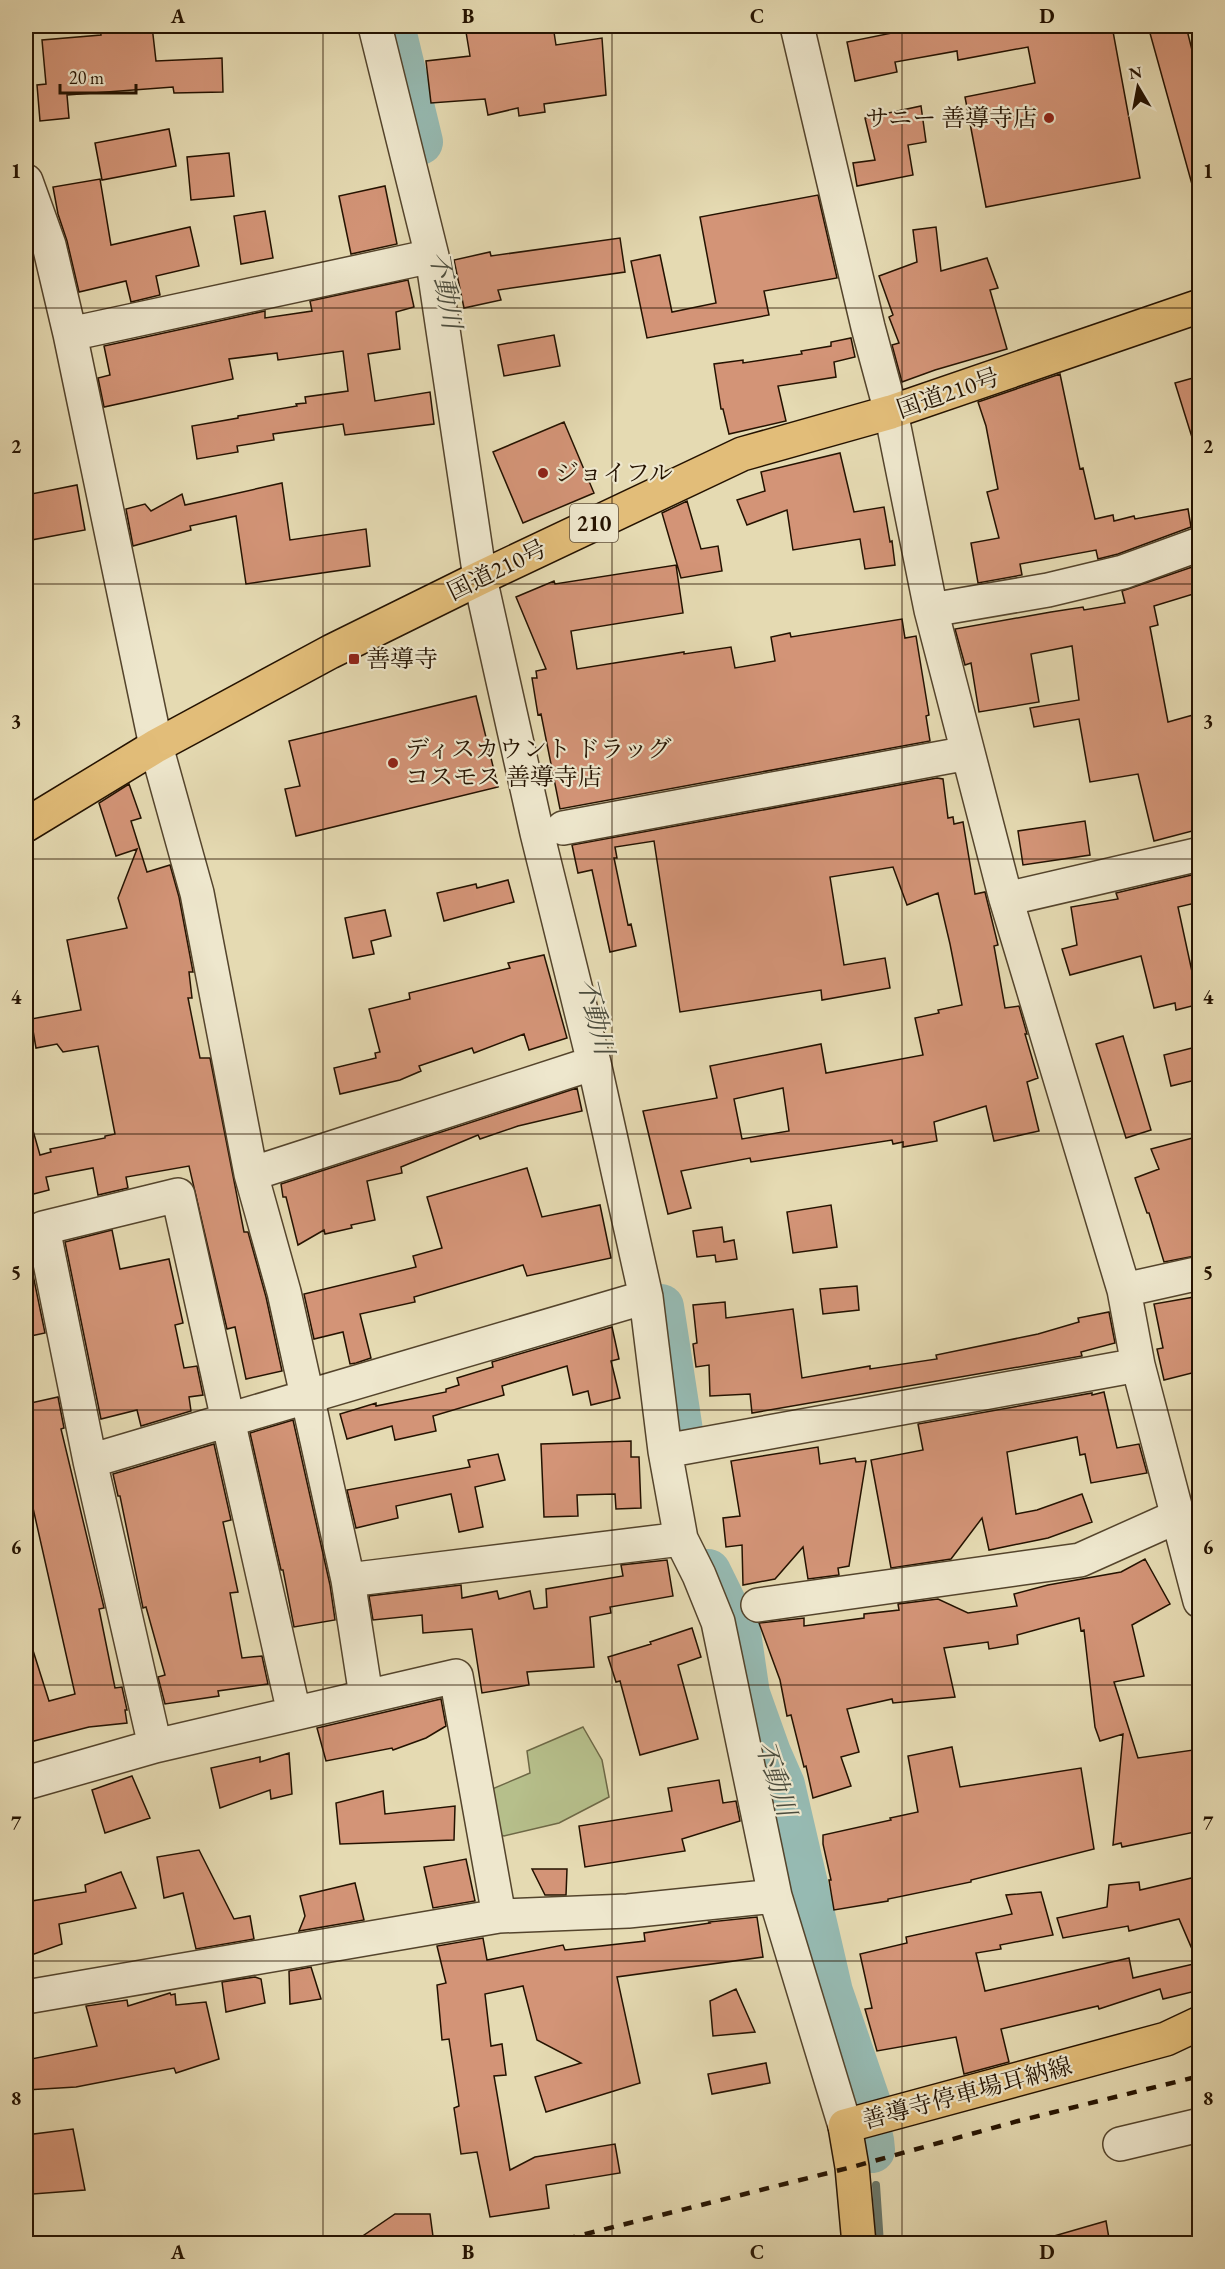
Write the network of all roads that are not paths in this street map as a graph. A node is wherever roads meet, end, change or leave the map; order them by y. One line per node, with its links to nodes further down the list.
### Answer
1 (375, 26): 5 (street)
2 (797, 26): 8 (street)
3 (26, 181): 4 (street)
4 (37, 248): 7 (street)
5 (432, 256): 7 (street); 10 (street)
6 (1200, 306): 8 (main road, 国道210号 / 210)
7 (70, 334): 12 (street)
8 (891, 412): 10 (main road, 国道210号 / 210); 11 (street)
9 (1200, 544): 11 (street)
10 (480, 578): 12 (main road, 国道210号 / 210); 18 (street)
11 (931, 610): 13 (street)
12 (156, 746): 14 (main road, 国道210号 / 210); 19 (street)
13 (968, 753): 15 (street); 17 (street)
14 (26, 825)
15 (563, 828)
16 (1200, 854): 17 (street)
17 (1006, 899): 21 (street)
18 (594, 1063): 19 (street); 22 (street)
19 (251, 1174): 24 (street)
20 (1200, 1272): 21 (street)
21 (1124, 1290): 23 (street)
22 (646, 1297): 24 (street); 26 (street)
23 (1138, 1365): 26 (street); 28 (street)
24 (308, 1397): 25 (street); 30 (street)
25 (228, 1420): 27 (street); 27 (street); 34 (street)
26 (665, 1451): 29 (street)
27 (90, 1461): 35 (street)
28 (1176, 1517): 31 (street); 32 (street)
29 (681, 1539): 30 (street); 37 (street)
30 (348, 1580): 33 (street)
31 (1200, 1601)
32 (758, 1605)
33 (366, 1696): 34 (street); 38 (street)
34 (294, 1713): 35 (street)
35 (155, 1746): 36 (street)
36 (26, 1783)
37 (775, 1896): 38 (street); 42 (street)
38 (499, 1916): 39 (street)
39 (26, 1997)
40 (1200, 2023): 42 (main road, 善導寺停車場耳納線)
41 (1200, 2125): 43 (street)
42 (845, 2127): 44 (main road, 善導寺停車場耳納線)
43 (1120, 2145)
44 (859, 2244)

